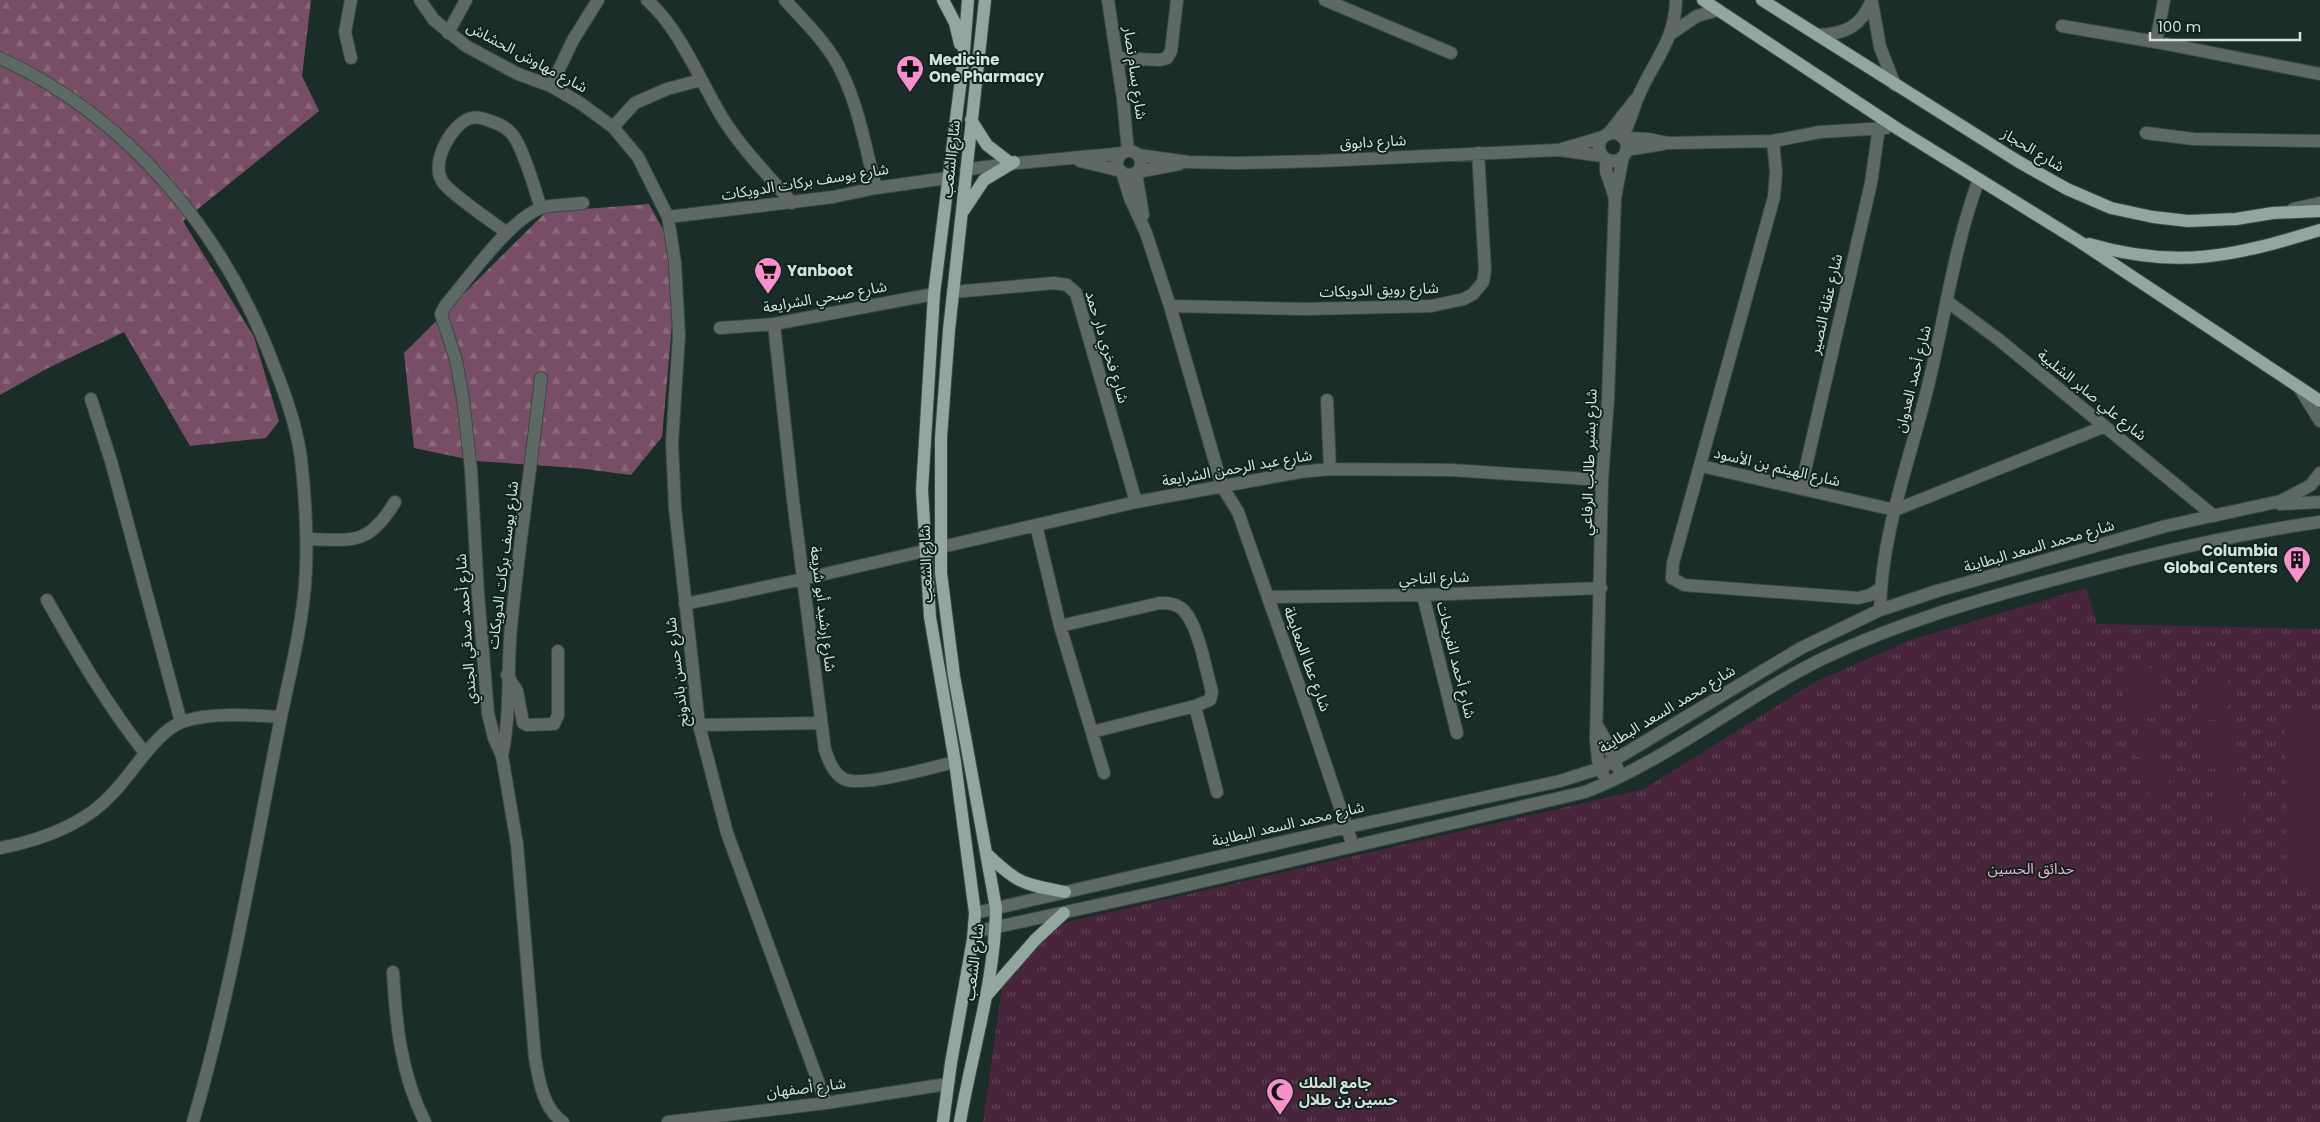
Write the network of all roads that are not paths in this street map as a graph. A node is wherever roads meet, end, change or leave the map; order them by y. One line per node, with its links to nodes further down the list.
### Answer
1 (351, 0): 26 (street)
2 (420, 0): 20 (street, شارع مهاوش الحشاش)
3 (466, 0): 20 (street)
4 (598, 0): 32 (street)
5 (647, 0): 30 (street)
6 (785, 0): 53 (street)
7 (943, 0): 28 (main road)
8 (968, 0): 28 (main road, شارع الشعب)
9 (983, 0): 33 (main road, شارع الشعب)
10 (1108, 0): 27 (street, شارع بسام نصار)
11 (1177, 0): 27 (street)
12 (1325, 0): 24 (street)
13 (1676, 0): 21 (street, شارع بشير طالب الرفاعي)
14 (1703, 0): 18 (main road)
15 (1762, 0): 22 (main road, شارع الحجاز)
16 (2164, 0): 23 (street)
17 (1872, 1): 22 (street); 31 (street)
18 (1718, 10): 21 (street, شارع بشير طالب الرفاعي); 36 (main road)
19 (2062, 26): 23 (street)
20 (448, 33): 32 (street, شارع مهاوش الحشاش)
21 (1672, 33): 40 (street, شارع بشير طالب الرفاعي)
22 (1817, 35): 31 (main road, شارع الحجاز)
23 (2156, 42): 29 (street)
24 (1451, 53)
25 (0, 58): 95 (street)
26 (351, 58)
27 (1116, 58): 42 (street, شارع بسام نصار)
28 (963, 63): 51 (main road, شارع الشعب)
29 (2320, 74)
30 (701, 80): 34 (street); 56 (street)
31 (1895, 85): 61 (main road, شارع الحجاز)
32 (551, 86): 34 (street, شارع مهاوش الحشاش)
33 (971, 120): 46 (main road); 48 (main road, شارع الشعب)
34 (613, 127): 62 (street, شارع مهاوش الحشاش)
35 (1879, 127): 36 (street); 38 (street); 85 (street, شارع عقلة النصير)
36 (1898, 129): 52 (main road)
37 (2146, 133): 39 (street)
38 (1773, 141): 40 (street); 80 (street, شارع الهيثم بن الأسود)
39 (2320, 141)
40 (1618, 142): 41 (street, شارع دابوق); 44 (street, شارع دابوق); 44 (street, شارع بشير طالب الرفاعي); 54 (street, شارع بشير طالب الرفاعي)
41 (1559, 150): 43 (street, شارع دابوق); 44 (street, شارع دابوق)
42 (1130, 153): 45 (street, شارع دابوق); 47 (street, شارع دابوق); 49 (street); 50 (street)
43 (1478, 153): 47 (street, شارع دابوق); 70 (street, شارع رويق الدويكات)
44 (1604, 157): 54 (street, شارع بشير طالب الرفاعي)
45 (1070, 159): 46 (street, شارع دابوق); 49 (street, شارع دابوق)
46 (1012, 162): 48 (street, شارع دابوق); 60 (main road)
47 (1188, 162): 50 (street, شارع دابوق)
48 (966, 170): 60 (main road, شارع الشعب)
49 (1121, 172): 50 (street); 65 (street)
50 (1137, 172): 65 (street)
51 (947, 178): 53 (street, شارع يوسف بركات الدويكات); 68 (main road, شارع الشعب)
52 (1980, 179): 66 (main road); 69 (street, شارع أحمد العدوان)
53 (876, 188): 56 (street, شارع يوسف بركات الدويكات)
54 (1615, 198): 83 (street, شارع بشير طالب الرفاعي)
55 (583, 203): 58 (street, شارع أحمد صدقي الجندي)
56 (792, 203): 62 (street, شارع يوسف بركات الدويكات)
57 (2320, 203): 61 (street, شارع الحجاز)
58 (541, 208): 64 (street, شارع أحمد صدقي الجندي); 64 (street)
59 (2320, 211): 61 (main road)
60 (961, 214): 67 (main road, شارع الشعب)
61 (2273, 214)
62 (668, 218): 105 (street, شارع حسن باندونج)
63 (2320, 230): 66 (main road)
64 (507, 233): 119 (street, شارع أحمد صدقي الجندي)
65 (1146, 233): 70 (street)
66 (2077, 240): 74 (main road)
67 (954, 292): 87 (street, شارع فخري دار حمد); 96 (main road, شارع الشعب)
68 (934, 294): 71 (street, شارع صبحي الشرايعة); 98 (main road, شارع الشعب)
69 (1948, 302): 79 (street, شارع علي صابر الشلبية); 90 (street, شارع أحمد العدوان)
70 (1170, 306): 84 (street)
71 (774, 324): 72 (street, شارع صبحي الشرايعة); 99 (street, شارع إرشيد أبو شريعة)
72 (720, 328)
73 (541, 378): 109 (street, شارع يوسف بركات الدويكات)
74 (2299, 388): 77 (main road); 78 (street)
75 (91, 400): 112 (street)
76 (1328, 400): 81 (street)
77 (2320, 401)
78 (2320, 421)
79 (2103, 427): 90 (street); 91 (street, شارع علي صابر الشلبية)
80 (1701, 466): 85 (street, شارع الهيثم بن الأسود); 101 (street)
81 (1330, 469): 83 (street, شارع عبد الرحمن الشرايعة); 84 (street, شارع عبد الرحمن الشرايعة)
82 (2320, 473): 89 (street, شارع محمد السعد البطاينة)
83 (1602, 480): 100 (street, شارع بشير طالب الرفاعي)
84 (1222, 486): 87 (street, شارع عبد الرحمن الشرايعة); 103 (street, شارع عطا المعايطة)
85 (1801, 488): 90 (street, شارع الهيثم بن الأسود)
86 (395, 502): 95 (street)
87 (1136, 502): 93 (street, شارع عبد الرحمن الشرايعة)
88 (2320, 502): 89 (street)
89 (2274, 503): 91 (street, شارع محمد السعد البطاينة)
90 (1895, 510): 101 (street, شارع أحمد العدوان)
91 (2214, 516): 94 (street, شارع محمد السعد البطاينة)
92 (2320, 522): 97 (street)
93 (1036, 526): 96 (street, شارع عبد الرحمن الشرايعة); 107 (street)
94 (2166, 526): 97 (street); 106 (street, شارع محمد السعد البطاينة)
95 (307, 538): 111 (street)
96 (942, 547): 98 (street, شارع عبد الرحمن الشرايعة); 130 (main road, شارع الشعب)
97 (2172, 548): 124 (street)
98 (925, 551): 99 (street, شارع عبد الرحمن الشرايعة); 121 (main road, شارع الشعب)
99 (803, 579): 105 (street, شارع عبد الرحمن الشرايعة); 113 (street, شارع إرشيد أبو شريعة)
100 (1601, 588): 102 (street, شارع التاجي); 115 (street, شارع بشير طالب الرفاعي)
101 (1881, 588): 106 (street, شارع أحمد العدوان)
102 (1423, 595): 103 (street, شارع التاجي); 117 (street, شارع أحمد الفريحات)
103 (1268, 597): 127 (street, شارع عطا المعايطة)
104 (47, 600): 118 (street)
105 (685, 604): 114 (street, شارع حسن باندونج)
106 (1880, 610): 120 (street, شارع محمد السعد البطاينة)
107 (1060, 626): 110 (street); 116 (street)
108 (558, 651): 109 (street)
109 (507, 675): 119 (street, شارع يوسف بركات الدويكات)
110 (1195, 706): 116 (street); 126 (street)
111 (281, 717): 112 (street); 141 (street)
112 (181, 722): 118 (street)
113 (821, 723): 114 (street); 121 (street, شارع إرشيد أبو شريعة)
114 (698, 726): 140 (street, شارع حسن باندونج)
115 (1598, 727): 120 (street, شارع بشير طالب الرفاعي); 122 (street, شارع بشير طالب الرفاعي)
116 (1092, 732): 123 (street)
117 (1457, 733)
118 (145, 753): 129 (street)
119 (502, 756): 143 (street, شارع أحمد صدقي الجندي)
120 (1614, 761): 122 (street, شارع محمد السعد البطاينة); 124 (street, شارع بشير طالب الرفاعي)
121 (955, 762): 133 (main road, شارع الشعب)
122 (1601, 768): 125 (street, شارع بشير طالب الرفاعي); 127 (street, شارع محمد السعد البطاينة)
123 (1104, 773)
124 (1621, 778): 125 (street)
125 (1606, 784): 128 (street)
126 (1217, 792)
127 (1348, 827): 128 (street, شارع عطا المعايطة); 131 (street, شارع محمد السعد البطاينة)
128 (1353, 846): 134 (street)
129 (0, 848)
130 (988, 854): 131 (main road); 132 (main road, شارع الشعب)
131 (1065, 892): 132 (street, شارع محمد السعد البطاينة)
132 (996, 908): 133 (street, شارع محمد السعد البطاينة); 135 (main road, شارع الشعب)
133 (975, 913): 136 (main road, شارع الشعب)
134 (1064, 913): 135 (street); 138 (main road)
135 (995, 928): 136 (street); 138 (main road, شارع الشعب)
136 (974, 932): 139 (main road, شارع الشعب)
137 (393, 972): 142 (street)
138 (987, 995): 146 (main road, شارع الشعب)
139 (947, 1084): 140 (street, شارع أصفهان); 145 (main road, شارع الشعب)
140 (826, 1103): 144 (street, شارع أصفهان)
141 (193, 1122)
142 (425, 1122)
143 (563, 1122)
144 (668, 1122)
145 (943, 1122)
146 (960, 1122)

